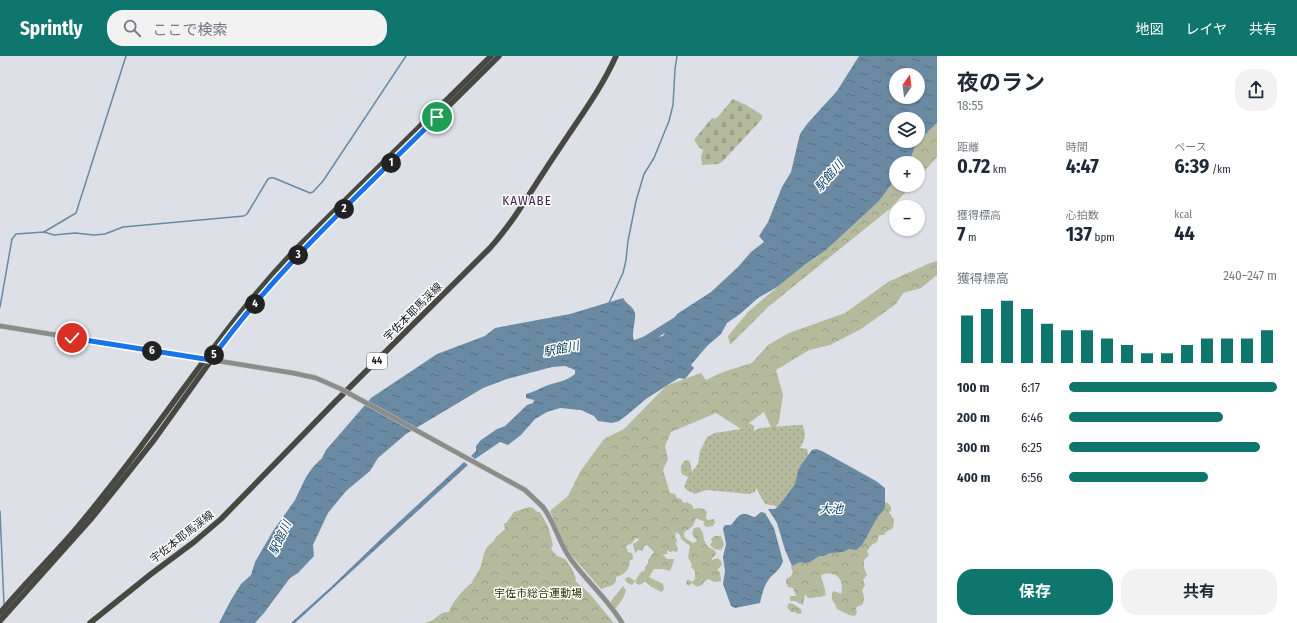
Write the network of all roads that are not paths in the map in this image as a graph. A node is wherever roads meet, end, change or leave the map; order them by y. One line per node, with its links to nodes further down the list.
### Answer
1 (491, 56): 5 (main road)
2 (499, 56): 5 (main road)
3 (616, 56): 7 (main road, 宇佐本耶馬渓線 / 44)
4 (0, 326): 5 (street)
5 (208, 360): 6 (main road); 6 (main road); 8 (street, bridge)
6 (1, 618)
7 (90, 623)
8 (622, 623)

